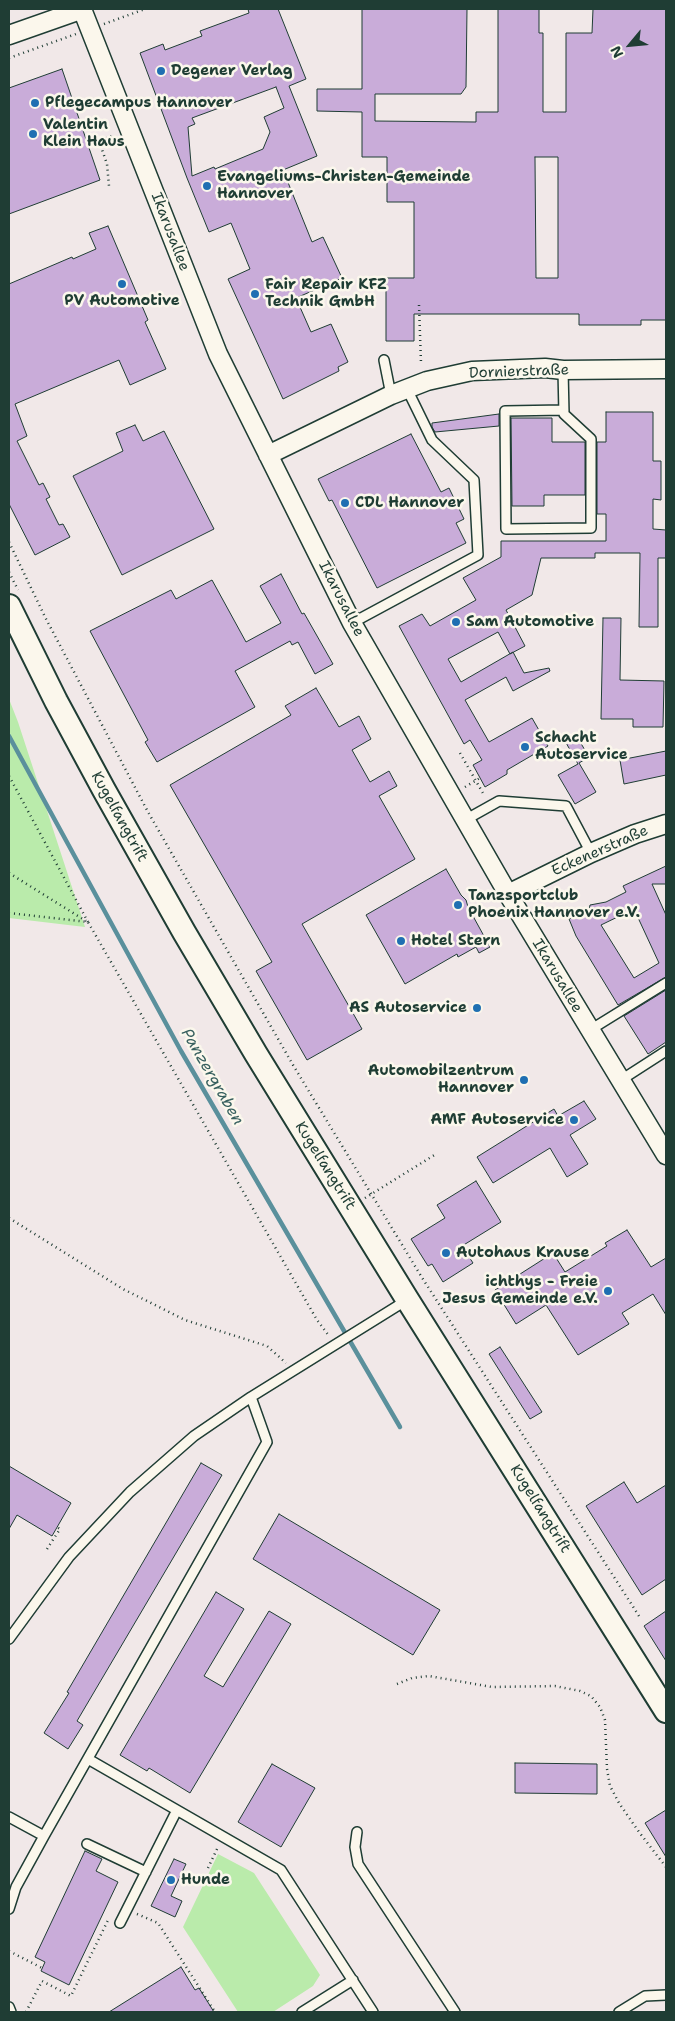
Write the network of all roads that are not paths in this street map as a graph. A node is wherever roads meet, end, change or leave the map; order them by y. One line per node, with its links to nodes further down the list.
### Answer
1 (83, 9): 2 (street); 8 (street, Ikarusallee)
2 (9, 35)
3 (384, 360): 6 (lane)
4 (666, 369): 5 (street, Dornierstraße)
5 (563, 370): 6 (street, Dornierstraße); 7 (lane)
6 (399, 392): 8 (street, Dornierstraße); 10 (lane)
7 (564, 410): 7 (lane)
8 (268, 455): 10 (street, Ikarusallee)
9 (9, 606): 20 (street, Kugelfangtrift)
10 (352, 623): 11 (street, Ikarusallee)
11 (465, 820): 13 (lane); 14 (street, Ikarusallee)
12 (666, 824): 13 (street, Eckenerstraße)
13 (591, 853): 14 (street, Eckenerstraße)
14 (508, 894): 16 (street, Ikarusallee)
15 (666, 983): 16 (lane)
16 (590, 1030): 18 (street, Ikarusallee)
17 (666, 1051): 18 (lane)
18 (621, 1080): 19 (street, Ikarusallee)
19 (666, 1156)
20 (407, 1299): 21 (lane); 23 (street, Kugelfangtrift)
21 (251, 1397): 22 (lane); 24 (lane)
22 (9, 1639)
23 (666, 1711)
24 (88, 1758): 25 (lane); 28 (lane)
25 (177, 1810): 30 (lane); 33 (lane)
26 (9, 1817): 28 (lane)
27 (357, 1832): 39 (lane)
28 (44, 1836): 31 (lane)
29 (87, 1844): 30 (lane)
30 (146, 1872): 32 (lane)
31 (9, 1909)
32 (120, 1923)
33 (353, 1980): 37 (lane); 38 (lane)
34 (666, 1995): 40 (lane)
35 (9, 2007): 36 (lane)
36 (11, 2012)
37 (302, 2012)
38 (373, 2012)
39 (455, 2012)
40 (619, 2012)

